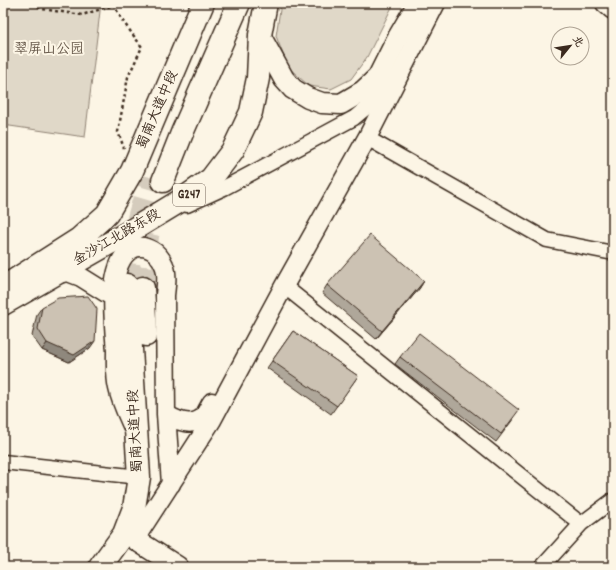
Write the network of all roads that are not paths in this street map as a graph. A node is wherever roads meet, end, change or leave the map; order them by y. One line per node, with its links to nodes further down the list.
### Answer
1 (203, 3): 12 (main road, 蜀南大道中段)
2 (223, 3): 12 (main road, 蜀南大道中段)
3 (239, 3): 12 (main road, 蜀南大道中段)
4 (266, 3): 9 (main road, 金沙江北路东段 / G247)
5 (418, 3): 9 (main road)
6 (436, 3): 10 (street)
7 (606, 3): 8 (main road)
8 (613, 8)
9 (260, 35): 14 (main road, 金沙江北路东段 / G247)
10 (394, 85): 11 (street); 14 (street)
11 (367, 138): 15 (street); 17 (street); 21 (street)
12 (148, 176): 13 (main road, 蜀南大道中段)
13 (106, 214): 18 (main road, 金沙江北路东段)
14 (129, 232): 16 (main road, 金沙江北路东段 / G247)
15 (613, 251)
16 (56, 274): 19 (street); 20 (main road, 金沙江北路东段 / G247)
17 (284, 286): 24 (street); 26 (street)
18 (3, 287)
19 (128, 290): 21 (street); 23 (main road, 蜀南大道中段); 27 (main road, 蜀南大道中段)
20 (3, 304)
21 (166, 414): 24 (street)
22 (3, 462): 23 (street)
23 (139, 477): 28 (main road, 蜀南大道中段)
24 (171, 484): 27 (street)
25 (613, 500): 26 (street)
26 (581, 524): 31 (street)
27 (138, 535): 29 (main road, 蜀南大道中段); 30 (main road)
28 (100, 567)
29 (116, 567)
30 (178, 567)
31 (542, 567)

